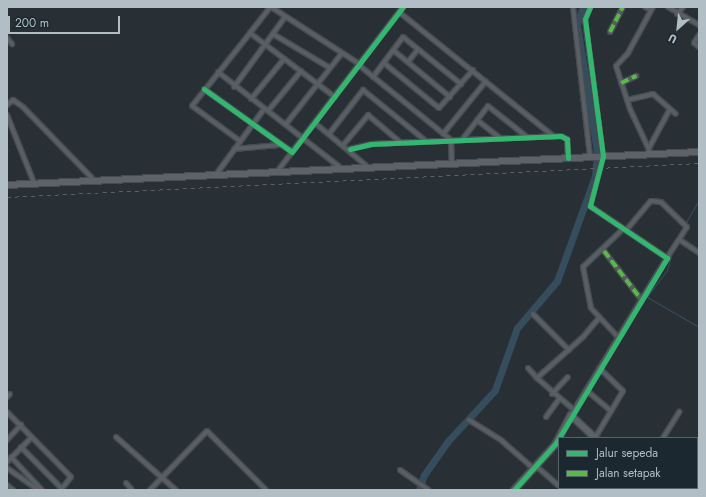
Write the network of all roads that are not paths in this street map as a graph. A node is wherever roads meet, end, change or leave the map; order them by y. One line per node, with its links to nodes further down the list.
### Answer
1 (270, 7): 12 (street); 15 (street)
2 (402, 7): 10 (street)
3 (573, 7): 73 (street)
4 (590, 7): 74 (street)
5 (623, 7): 14 (street)
6 (645, 7): 9 (street)
7 (668, 7): 11 (street)
8 (683, 7): 11 (street)
9 (652, 8): 36 (street)
10 (399, 12): 28 (street); 30 (street)
11 (678, 14): 13 (street)
12 (285, 17): 16 (street); 24 (street)
13 (699, 25)
14 (610, 32)
15 (250, 33): 20 (street); 32 (street)
16 (273, 34): 20 (street); 29 (street)
17 (699, 34): 21 (street)
18 (7, 38): 19 (street)
19 (12, 44)
20 (266, 45): 25 (street); 39 (street)
21 (699, 47)
22 (418, 49): 23 (street); 26 (street); 38 (street)
23 (393, 50): 26 (street); 27 (street)
24 (342, 53): 28 (street); 29 (street)
25 (284, 59): 31 (street); 43 (street)
26 (408, 62): 42 (street)
27 (384, 63): 34 (street); 42 (street)
28 (361, 65): 34 (street); 41 (street)
29 (330, 68): 37 (street)
30 (473, 70): 35 (street); 38 (street)
31 (301, 71): 37 (street); 47 (street)
32 (218, 72): 39 (street); 40 (street)
33 (636, 76): 36 (street)
34 (373, 77): 55 (street)
35 (486, 81): 55 (street); 57 (street)
36 (621, 83): 44 (street)
37 (318, 84): 41 (street); 52 (street)
38 (461, 84): 42 (street)
39 (234, 87): 43 (street)
40 (204, 89): 53 (street); 62 (street)
41 (335, 97): 51 (street)
42 (450, 97)
43 (251, 99): 47 (street)
44 (628, 100): 46 (street); 67 (street)
45 (7, 106): 81 (street)
46 (670, 109): 48 (street); 67 (street)
47 (266, 110): 52 (street); 53 (street)
48 (676, 114)
49 (7, 115): 82 (street)
50 (477, 120): 58 (street); 59 (street); 61 (street)
51 (315, 123): 54 (street); 56 (street)
52 (286, 124): 56 (street)
53 (252, 126): 62 (street); 66 (street)
54 (329, 134): 63 (street); 65 (street)
55 (443, 134): 60 (street)
56 (304, 136): 70 (street); 78 (street)
57 (553, 136): 58 (street); 75 (street)
58 (527, 137): 59 (street)
59 (500, 138): 61 (street)
60 (451, 140): 61 (street); 63 (street); 76 (street)
61 (462, 140)
62 (240, 141): 68 (street)
63 (426, 142): 64 (street)
64 (401, 143): 65 (street); 69 (street)
65 (344, 144): 69 (street)
66 (279, 145): 68 (street); 70 (street)
67 (649, 148): 72 (street)
68 (234, 149): 80 (street)
69 (350, 149): 77 (street)
70 (292, 152): 79 (street)
71 (699, 152): 72 (main road)
72 (652, 154): 74 (main road)
73 (591, 156): 74 (main road); 75 (main road)
74 (602, 156): 84 (street)
75 (568, 158): 76 (main road)
76 (452, 164): 77 (main road)
77 (369, 168): 78 (main road)
78 (342, 169): 79 (main road)
79 (277, 173): 80 (main road)
80 (214, 176): 81 (main road)
81 (96, 181): 82 (main road)
82 (34, 184): 83 (main road)
83 (7, 185)
84 (625, 229): 85 (street); 86 (street); 88 (street)
85 (680, 240): 87 (street); 88 (street)
86 (604, 251): 89 (street); 91 (street)
87 (699, 253)
88 (667, 258): 89 (street)
89 (640, 298): 92 (street)
90 (534, 314): 93 (street)
91 (598, 318): 92 (street); 93 (street)
92 (618, 337): 95 (street)
93 (569, 350): 97 (street)
94 (528, 368): 97 (street)
95 (599, 368): 98 (street); 101 (street)
96 (568, 377): 99 (street)
97 (536, 378): 99 (street)
98 (586, 390): 101 (street); 103 (street)
99 (552, 394): 100 (street)
100 (559, 399): 103 (street); 105 (street)
101 (611, 411): 112 (street)
102 (679, 412): 113 (street)
103 (573, 413): 110 (main road); 111 (main road)
104 (8, 415): 107 (street)
105 (546, 417)
106 (469, 420): 120 (street)
107 (21, 425): 109 (street); 114 (street)
108 (116, 436): 122 (street)
109 (32, 437): 116 (street); 126 (street)
110 (561, 437)
111 (594, 437)
112 (596, 437)
113 (664, 437)
114 (7, 440)
115 (558, 443): 120 (main road)
116 (21, 447): 117 (street); 126 (street)
117 (11, 457): 118 (street); 130 (street)
118 (7, 461)
119 (7, 468): 129 (street)
120 (535, 468): 125 (street); 127 (main road)
121 (400, 470): 135 (street)
122 (160, 476): 132 (street); 133 (street); 134 (street)
123 (126, 483): 131 (street)
124 (7, 485): 128 (street)
125 (558, 485): 136 (street)
126 (61, 489)
127 (517, 489)
128 (13, 490)
129 (38, 490)
130 (42, 490)
131 (132, 490)
132 (150, 490)
133 (176, 490)
134 (266, 490)
135 (429, 490)
136 (554, 490)

